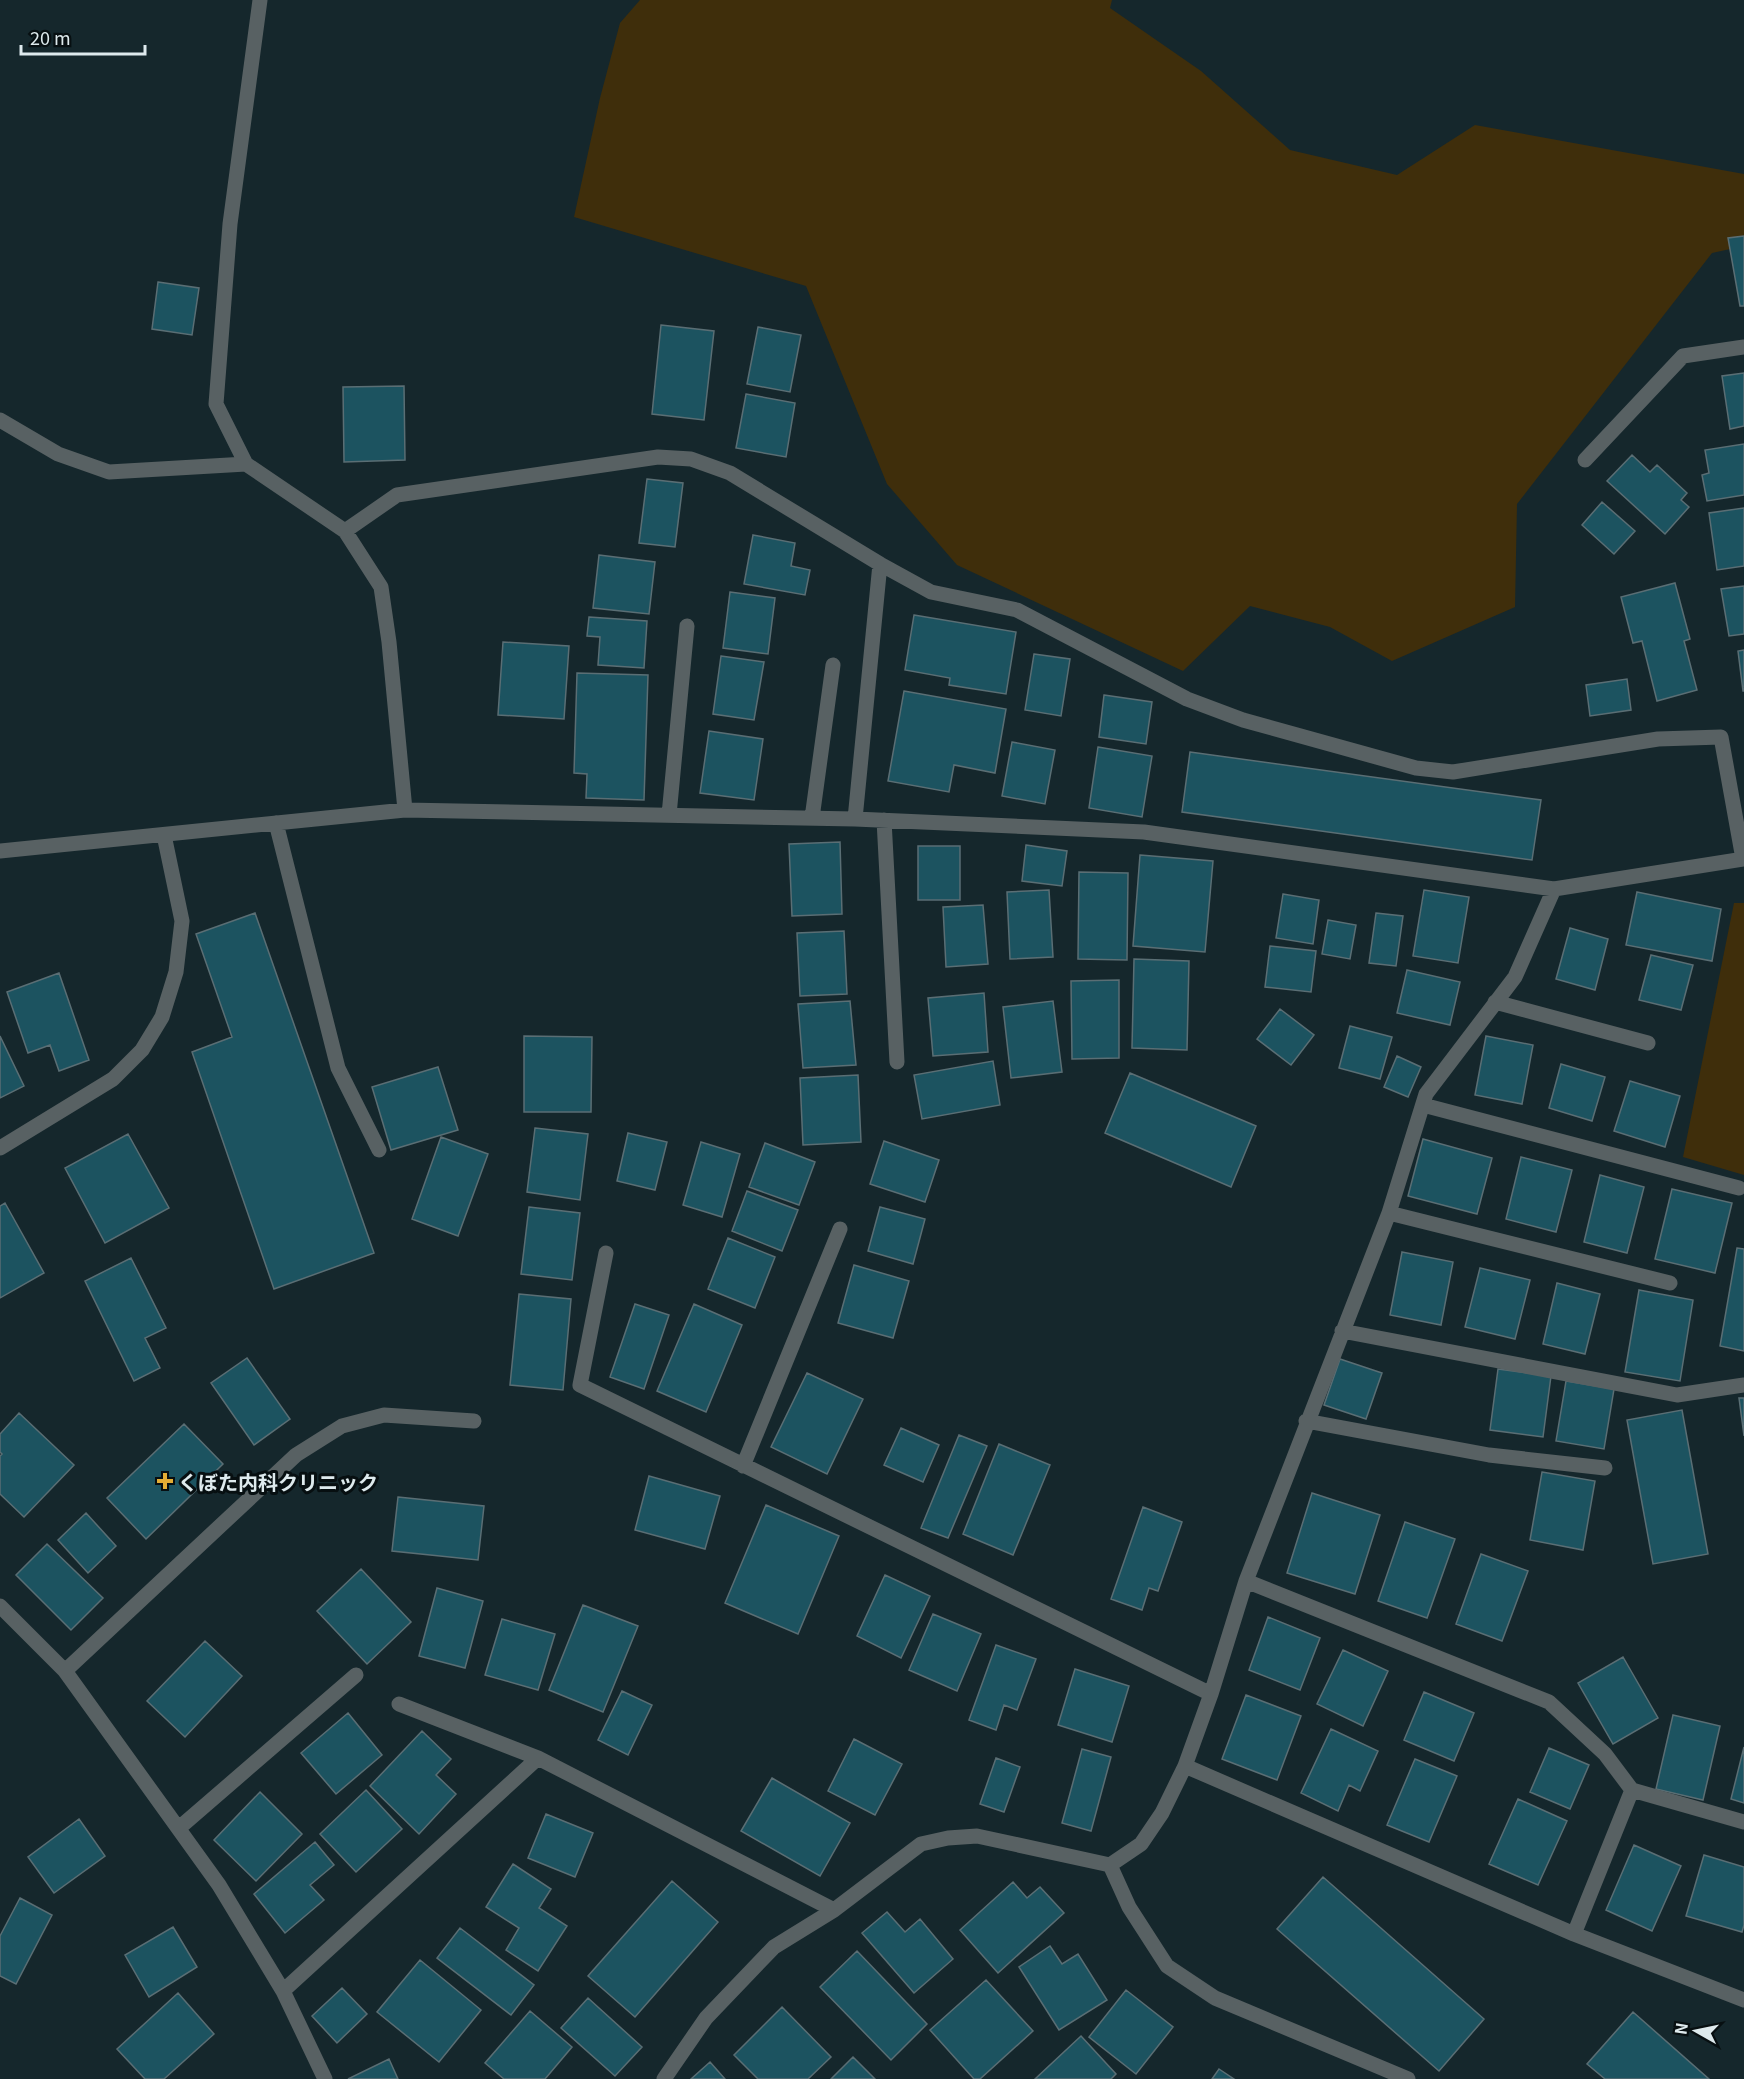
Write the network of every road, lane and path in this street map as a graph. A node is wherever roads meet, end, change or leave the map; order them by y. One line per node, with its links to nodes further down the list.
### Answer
1 (260, 0): 5 (street)
2 (1744, 347): 4 (street)
3 (0, 420): 5 (street)
4 (1585, 460)
5 (246, 464): 6 (street)
6 (345, 531): 7 (street); 10 (street)
7 (880, 564): 13 (street); 18 (street)
8 (687, 626): 11 (street)
9 (833, 665): 12 (street)
10 (405, 810): 11 (street); 15 (street)
11 (669, 815): 12 (street)
12 (812, 818): 13 (street)
13 (855, 819): 14 (street)
14 (884, 820): 19 (street); 22 (street)
15 (276, 823): 16 (street); 25 (street)
16 (164, 835): 17 (street); 24 (street)
17 (0, 851)
18 (1744, 859): 19 (street)
19 (1554, 889): 20 (street)
20 (1495, 1002): 21 (street); 23 (street)
21 (1648, 1043)
22 (897, 1062)
23 (1423, 1105): 26 (street); 27 (street)
24 (0, 1148)
25 (379, 1150)
26 (1739, 1188)
27 (1389, 1214): 30 (street); 31 (street)
28 (840, 1229): 35 (street)
29 (606, 1253): 35 (street)
30 (1671, 1283)
31 (1342, 1331): 32 (street); 34 (street)
32 (1744, 1385)
33 (474, 1421): 39 (street)
34 (1306, 1421): 36 (street); 37 (street)
35 (743, 1466): 41 (street)
36 (1605, 1468)
37 (1246, 1581): 41 (street); 45 (street)
38 (0, 1606): 39 (street)
39 (65, 1671): 47 (street)
40 (356, 1675): 47 (street)
41 (1211, 1694): 44 (street)
42 (399, 1704): 43 (street)
43 (538, 1758): 49 (street); 51 (street)
44 (1185, 1767): 48 (street); 50 (street)
45 (1632, 1790): 46 (street); 50 (street)
46 (1744, 1822)
47 (179, 1828): 51 (street)
48 (1110, 1865): 49 (street); 55 (street)
49 (834, 1910): 54 (street)
50 (1574, 1934): 52 (street)
51 (283, 1991): 53 (street)
52 (1744, 2000)
53 (325, 2079)
54 (664, 2079)
55 (1408, 2079)

